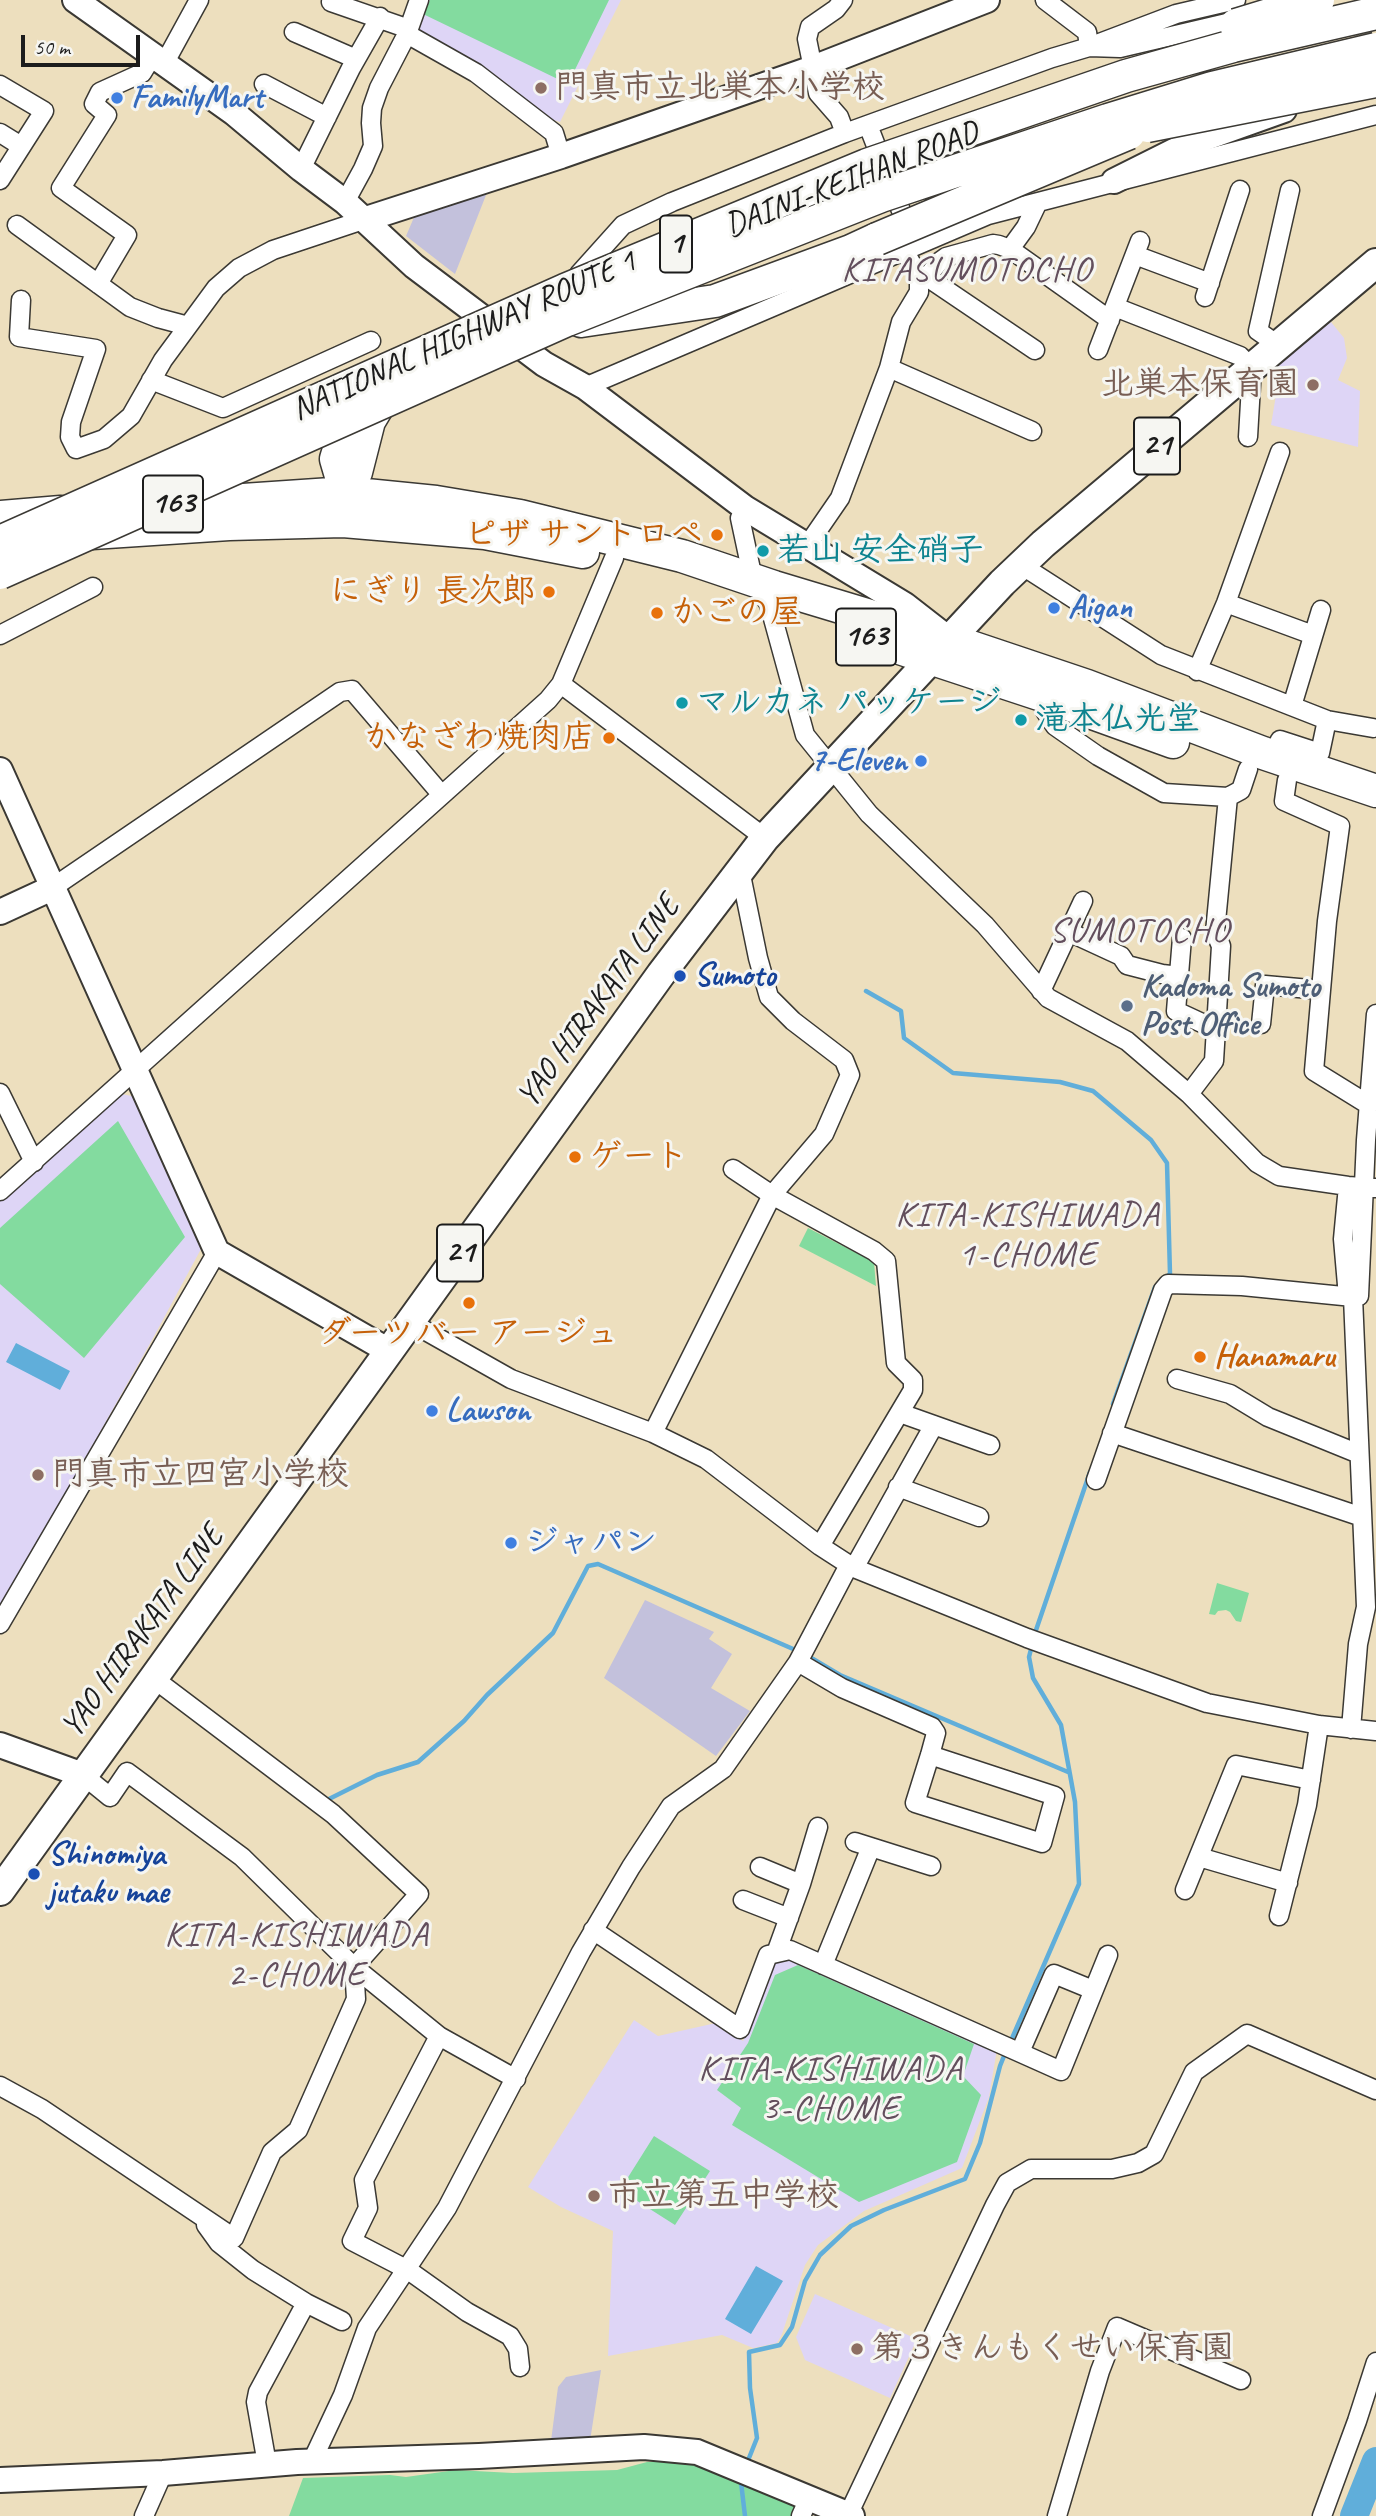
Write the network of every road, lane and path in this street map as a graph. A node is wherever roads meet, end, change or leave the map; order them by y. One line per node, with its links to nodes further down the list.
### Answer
1 (75, 0): 21 (street)
2 (199, 0): 21 (street)
3 (419, 0): 16 (street)
4 (843, 0): 22 (street)
5 (987, 0): 22 (street)
6 (1045, 0): 17 (street)
7 (1236, 0): 10 (street)
8 (1318, 0): 30 (highway, bridge)
9 (331, 2): 12 (street)
10 (1176, 7): 17 (street)
11 (1376, 13): 14 (highway, NATIONAL HIGHWAY ROUTE 1 / 1, bridge)
12 (380, 17): 16 (street); 20 (street)
13 (1376, 18): 30 (highway, DAINI-KEIHAN ROAD, bridge)
14 (1297, 30): 17 (street, bridge); 35 (highway, NATIONAL HIGHWAY ROUTE 1 / 1, bridge)
15 (294, 32): 20 (street)
16 (408, 32): 36 (street); 43 (street)
17 (1089, 47): 31 (street)
18 (1376, 49): 38 (highway, DAINI-KEIHAN ROAD, bridge)
19 (1376, 57): 27 (highway, NATIONAL HIGHWAY ROUTE 1 / 1)
20 (356, 59): 29 (street)
21 (159, 60): 37 (street); 52 (street)
22 (813, 68): 33 (street); 36 (street)
23 (1376, 71): 40 (street, bridge)
24 (1376, 81): 38 (highway, bridge)
25 (264, 84): 29 (street)
26 (0, 85): 34 (street)
27 (1227, 92): 55 (highway, bridge); 75 (highway, NATIONAL HIGHWAY ROUTE 1 / 1, bridge)
28 (1376, 116): 40 (street)
29 (327, 117): 37 (street)
30 (995, 124): 71 (highway, DAINI-KEIHAN ROAD, bridge)
31 (868, 125): 33 (street); 47 (street)
32 (0, 133): 34 (street)
33 (845, 133): 50 (street)
34 (21, 146): 39 (street)
35 (922, 146): 50 (highway, bridge); 71 (highway, NATIONAL HIGHWAY ROUTE 1 / 1, bridge)
36 (561, 156): 45 (street)
37 (301, 169): 43 (street)
38 (946, 174): 75 (highway, DAINI-KEIHAN ROAD, bridge)
39 (0, 180)
40 (1114, 181): 44 (street)
41 (1240, 190): 54 (street)
42 (1290, 190): 58 (street)
43 (345, 202): 45 (street)
44 (1037, 204): 47 (street); 48 (street)
45 (366, 219): 55 (street); 56 (street)
46 (17, 225): 52 (street)
47 (911, 247): 51 (street); 64 (street)
48 (1010, 249): 51 (street); 54 (street)
49 (1376, 263): 58 (main road, YAO HIRAKATA LINE / 21)
50 (579, 275): 55 (highway)
51 (923, 277): 59 (street); 61 (street)
52 (98, 285): 56 (street)
53 (21, 300): 63 (street)
54 (1113, 313): 60 (street); 62 (street)
55 (495, 325): 64 (street); 68 (highway)
56 (188, 326): 63 (street)
57 (371, 341): 63 (street)
58 (1278, 345): 62 (main road, YAO HIRAKATA LINE / 21)
59 (1035, 350)
60 (1098, 350)
61 (889, 368): 65 (street); 72 (street)
62 (1252, 368): 66 (street); 74 (main road, YAO HIRAKATA LINE / 21)
63 (151, 380)
64 (585, 387): 69 (street)
65 (1032, 431)
66 (1248, 437)
67 (1280, 452): 78 (street)
68 (345, 507): 70 (highway, 163); 71 (highway, 163); 73 (highway, 163); 77 (highway, 163)
69 (745, 508): 72 (street); 77 (street)
70 (0, 517)
71 (0, 542)
72 (807, 545): 79 (street)
73 (614, 558): 77 (highway, 163); 85 (street)
74 (1021, 565): 83 (main road, YAO HIRAKATA LINE / 21); 84 (street)
75 (0, 576)
76 (93, 587): 81 (street)
77 (761, 591): 79 (highway, 163); 83 (highway, 163); 90 (street)
78 (1227, 603): 82 (street); 84 (street)
79 (886, 608): 83 (highway, 163)
80 (1321, 610): 82 (street)
81 (0, 635)
82 (1313, 635): 87 (street)
83 (941, 650): 86 (highway, 163); 90 (main road, YAO HIRAKATA LINE / 21); 91 (highway, 163)
84 (1197, 671): 87 (street)
85 (561, 684): 94 (street); 97 (street)
86 (1048, 697): 91 (highway, 163); 95 (street)
87 (1292, 706): 88 (street)
88 (1327, 720): 89 (street); 91 (street)
89 (1373, 729)
90 (830, 766): 97 (main road, YAO HIRAKATA LINE / 21); 106 (street)
91 (1269, 768): 93 (highway, 163); 95 (street); 96 (highway, 163); 105 (street)
92 (0, 770): 99 (street)
93 (1376, 791)
94 (442, 794): 99 (street); 110 (street)
95 (1228, 797): 109 (street)
96 (1376, 811)
97 (765, 838): 98 (main road, YAO HIRAKATA LINE / 21)
98 (740, 870): 118 (street); 121 (main road, YAO HIRAKATA LINE / 21)
99 (52, 888): 101 (street); 110 (street)
100 (1083, 901): 102 (street)
101 (0, 912)
102 (1069, 932): 104 (street); 106 (street)
103 (1182, 938): 104 (street)
104 (1179, 976): 109 (street)
105 (1321, 990): 108 (street); 113 (street)
106 (1041, 991): 112 (street)
107 (1376, 1014): 113 (street)
108 (1261, 1024)
109 (1217, 1030): 112 (street)
110 (134, 1069): 114 (street); 119 (street)
111 (0, 1093): 114 (street)
112 (1189, 1094): 116 (street)
113 (1369, 1105): 116 (street)
114 (34, 1162): 117 (street)
115 (733, 1169): 118 (street)
116 (1362, 1187): 120 (street)
117 (0, 1191)
118 (772, 1195): 124 (street); 126 (street)
119 (217, 1252): 122 (street); 137 (street)
120 (1356, 1296): 127 (street); 129 (street); 136 (street)
121 (410, 1322): 122 (main road, YAO HIRAKATA LINE / 21); 126 (street)
122 (389, 1351): 139 (main road, YAO HIRAKATA LINE / 21)
123 (1177, 1379): 129 (street)
124 (900, 1413): 125 (street); 134 (street)
125 (933, 1425): 128 (street); 131 (street)
126 (653, 1433): 134 (street)
127 (1112, 1433): 130 (street); 133 (street)
128 (990, 1445)
129 (1359, 1454): 133 (street)
130 (1096, 1480)
131 (898, 1487): 132 (street); 135 (street)
132 (979, 1517)
133 (1362, 1517): 141 (street)
134 (820, 1546): 135 (street)
135 (851, 1567): 138 (street); 140 (street)
136 (1376, 1609)
137 (0, 1624)
138 (799, 1662): 144 (street); 158 (street)
139 (153, 1678): 145 (main road, YAO HIRAKATA LINE / 21); 162 (street)
140 (1320, 1725): 141 (street); 146 (street)
141 (1351, 1729): 142 (street)
142 (1376, 1731)
143 (0, 1745): 145 (street)
144 (930, 1755): 144 (street)
145 (83, 1775): 154 (main road, YAO HIRAKATA LINE / 21); 162 (street)
146 (1311, 1780): 148 (street); 151 (street)
147 (818, 1827): 152 (street)
148 (1199, 1857): 151 (street); 153 (street)
149 (931, 1866): 161 (street)
150 (760, 1867): 152 (street)
151 (1288, 1883): 156 (street)
152 (801, 1884): 157 (street)
153 (1185, 1890)
154 (0, 1891)
155 (743, 1899): 157 (street)
156 (1279, 1916)
157 (789, 1918): 159 (street)
158 (593, 1930): 159 (street); 166 (street)
159 (776, 1954): 161 (street)
160 (1108, 1955): 163 (street)
161 (823, 1965): 165 (street)
162 (354, 1967): 164 (street); 169 (street)
163 (1093, 1990): 165 (street); 165 (street)
164 (439, 2036): 166 (street); 170 (street)
165 (1013, 2049)
166 (516, 2079): 170 (street)
167 (0, 2086): 169 (street)
168 (1376, 2090): 181 (street)
169 (201, 2216): 171 (street)
170 (408, 2270): 174 (street); 176 (street)
171 (306, 2303): 172 (street); 177 (street)
172 (342, 2321)
173 (1376, 2362): 184 (street)
174 (520, 2367)
175 (1241, 2380): 183 (street)
176 (312, 2461): 177 (street); 180 (street)
177 (267, 2464): 178 (street)
178 (163, 2473): 179 (street); 182 (street)
179 (0, 2480)
180 (805, 2507): 181 (street)
181 (850, 2515)
182 (144, 2516)
183 (1057, 2516)
184 (1321, 2516)

